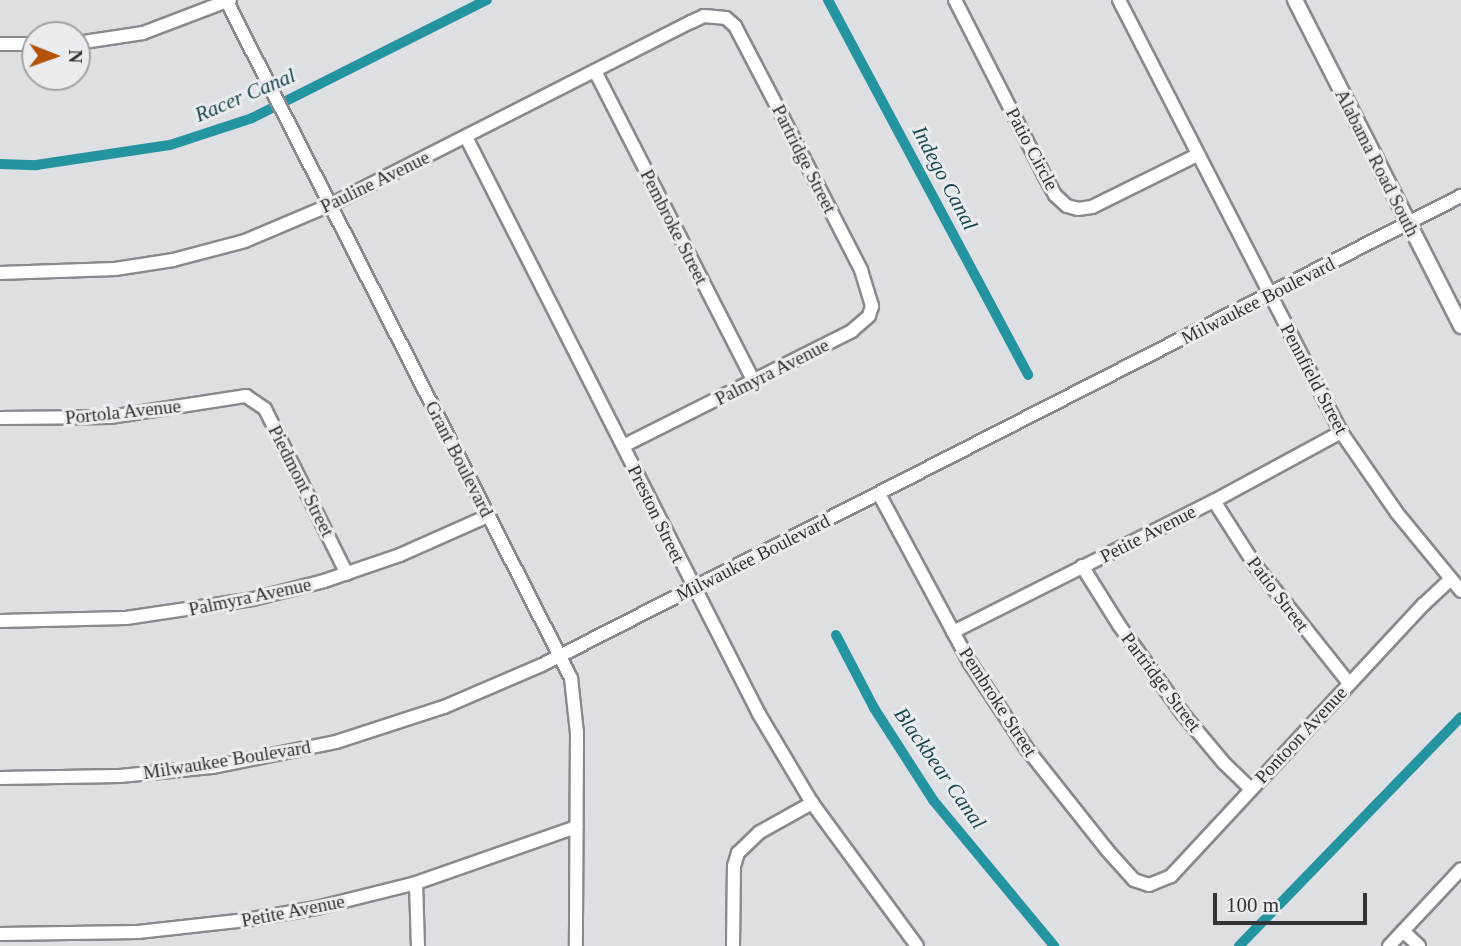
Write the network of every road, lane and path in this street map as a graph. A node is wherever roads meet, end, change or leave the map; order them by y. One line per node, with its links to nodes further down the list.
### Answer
1 (955, 0): 11 (street, Patio Circle)
2 (1119, 0): 11 (street, Pennfield Street)
3 (1295, 0): 14 (street, Alabama Road South)
4 (228, 1): 6 (street); 13 (street, Grant Boulevard)
5 (726, 18): 9 (street, Pauline Avenue); 17 (street, Partridge Street)
6 (91, 41)
7 (0, 44): 8 (street)
8 (21, 44)
9 (595, 71): 10 (street, Pauline Avenue); 19 (street, Pembroke Street)
10 (466, 137): 13 (street, Pauline Avenue); 23 (street, Preston Street)
11 (1197, 155): 16 (street, Pennfield Street)
12 (1461, 196): 14 (street, Milwaukee Boulevard)
13 (330, 205): 15 (street, Pauline Avenue); 26 (street, Grant Boulevard)
14 (1408, 224): 16 (street, Milwaukee Boulevard); 18 (street, Alabama Road South)
15 (0, 273)
16 (1270, 296): 22 (street, Pennfield Street); 24 (street, Milwaukee Boulevard)
17 (873, 306): 19 (street, Palmyra Avenue)
18 (1461, 326)
19 (754, 382): 23 (street, Palmyra Avenue)
20 (246, 397): 21 (street, Portola Avenue); 28 (street, Piedmont Street)
21 (0, 418)
22 (1341, 432): 25 (street, Petite Avenue); 29 (street, Pennfield Street)
23 (623, 446): 30 (street, Preston Street)
24 (879, 494): 30 (street, Milwaukee Boulevard); 33 (street, Pembroke Street)
25 (1214, 501): 27 (street, Petite Avenue); 35 (street, Patio Street)
26 (488, 516): 28 (street, Palmyra Avenue); 34 (street, Grant Boulevard)
27 (1082, 566): 33 (street, Petite Avenue); 37 (street, Partridge Street)
28 (347, 574): 32 (street, Palmyra Avenue)
29 (1450, 580): 31 (street, Pennfield Street); 35 (street, Pontoon Avenue)
30 (694, 588): 34 (street, Milwaukee Boulevard); 38 (street, Preston Street)
31 (1461, 591)
32 (0, 621)
33 (953, 632): 42 (street, Pembroke Street)
34 (559, 656): 36 (street, Milwaukee Boulevard); 39 (street, Grant Boulevard)
35 (1349, 683): 37 (street, Pontoon Avenue)
36 (0, 778)
37 (1251, 789): 42 (street, Pontoon Avenue)
38 (812, 803): 47 (street); 48 (street, Preston Street)
39 (576, 827): 41 (street, Petite Avenue); 46 (street, Grant Boulevard)
40 (1461, 869): 43 (street)
41 (416, 883): 44 (street, Petite Avenue); 45 (street)
42 (1149, 885)
43 (1403, 931): 49 (street); 50 (street)
44 (0, 934)
45 (418, 946)
46 (576, 946)
47 (733, 946)
48 (917, 946)
49 (1388, 946)
50 (1419, 946)

